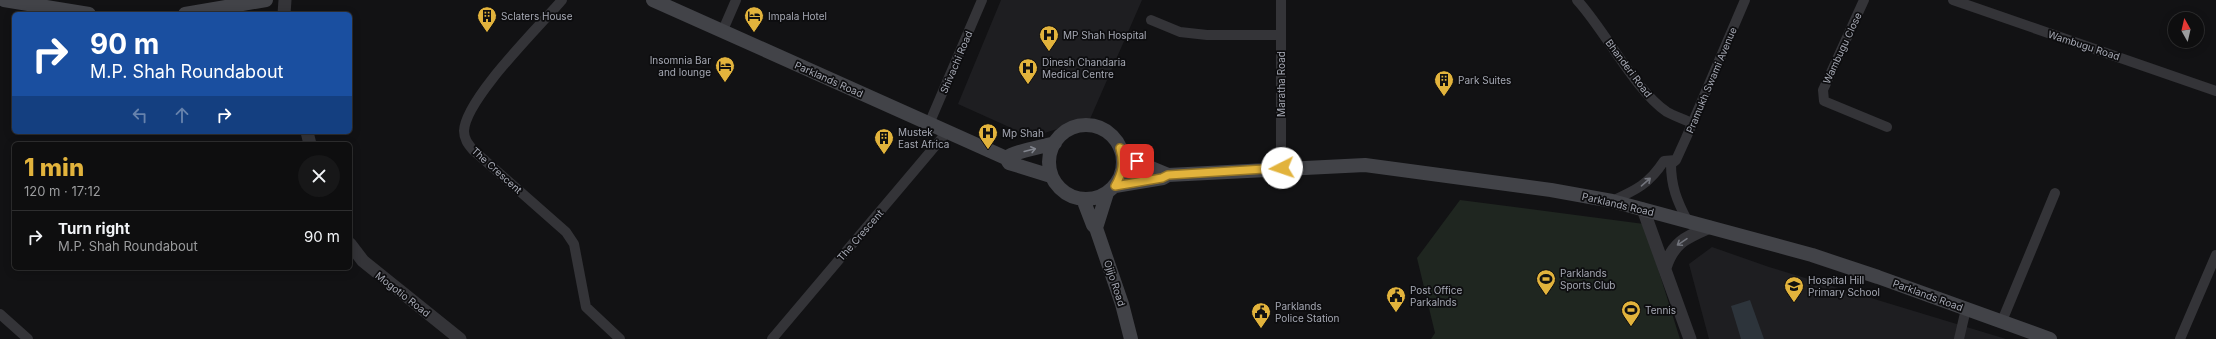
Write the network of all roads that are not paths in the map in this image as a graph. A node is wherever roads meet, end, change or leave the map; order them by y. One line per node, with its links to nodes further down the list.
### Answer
1 (4, 0): 14 (street); 15 (main road)
2 (37, 0): 15 (street)
3 (266, 0): 17 (main road)
4 (285, 0): 18 (street)
5 (562, 0): 50 (street, The Crescent)
6 (653, 0): 20 (main road, Parklands Road)
7 (736, 0): 20 (street)
8 (982, 0): 24 (street, Shivachi Road)
9 (1281, 0): 21 (street, Maratha Road)
10 (1577, 0): 23 (street, Bhanderi Road)
11 (1745, 0): 23 (street, Pramukh Swami Avenue)
12 (1864, 0): 25 (street, Wambugu Close)
13 (1953, 0): 22 (street, Wambugu Road)
14 (0, 3)
15 (50, 8): 16 (main road)
16 (76, 12)
17 (197, 12)
18 (284, 12)
19 (1151, 20): 21 (street)
20 (723, 30): 24 (main road, Parklands Road)
21 (1281, 35): 31 (street, Maratha Road)
22 (2216, 90)
23 (1692, 123): 30 (street, Pramukh Swami Avenue)
24 (929, 124): 26 (main road, Parklands Road)
25 (1887, 127)
26 (947, 132): 29 (main road, Parklands Road); 51 (street, The Crescent)
27 (1054, 142): 28 (main road); 29 (main road, one-way to 27); 33 (main road)
28 (1120, 148): 32 (main road, Parklands Road); 34 (main road)
29 (1006, 158): 33 (main road, Parklands Road)
30 (1676, 160): 37 (street, one-way to 30); 39 (street, Pramukh Swami Avenue)
31 (1282, 168): 32 (main road, Parklands Road); 37 (main road, Parklands Road)
32 (1168, 175): 34 (main road, Parklands Road)
33 (1051, 176): 36 (main road)
34 (1111, 189): 36 (main road); 41 (main road)
35 (2055, 193): 47 (street)
36 (1083, 199): 41 (main road, Ojijo Road)
37 (1612, 201): 38 (main road, Parklands Road)
38 (1643, 209): 39 (main road, Parklands Road); 44 (street)
39 (1687, 220): 40 (main road, Parklands Road)
40 (1710, 227): 44 (street, one-way to 44); 45 (main road, Parklands Road)
41 (1096, 228): 52 (main road, Ojijo Road)
42 (352, 247): 49 (street, Mogotio Road)
43 (2216, 255): 56 (street)
44 (1665, 268): 53 (street)
45 (1966, 309): 47 (main road, Parklands Road); 54 (street)
46 (0, 314): 48 (street)
47 (2002, 321): 55 (main road, Parklands Road)
48 (28, 339)
49 (460, 339)
50 (620, 339)
51 (772, 339)
52 (1131, 339)
53 (1690, 339)
54 (1959, 339)
55 (2050, 339)
56 (2180, 339)

